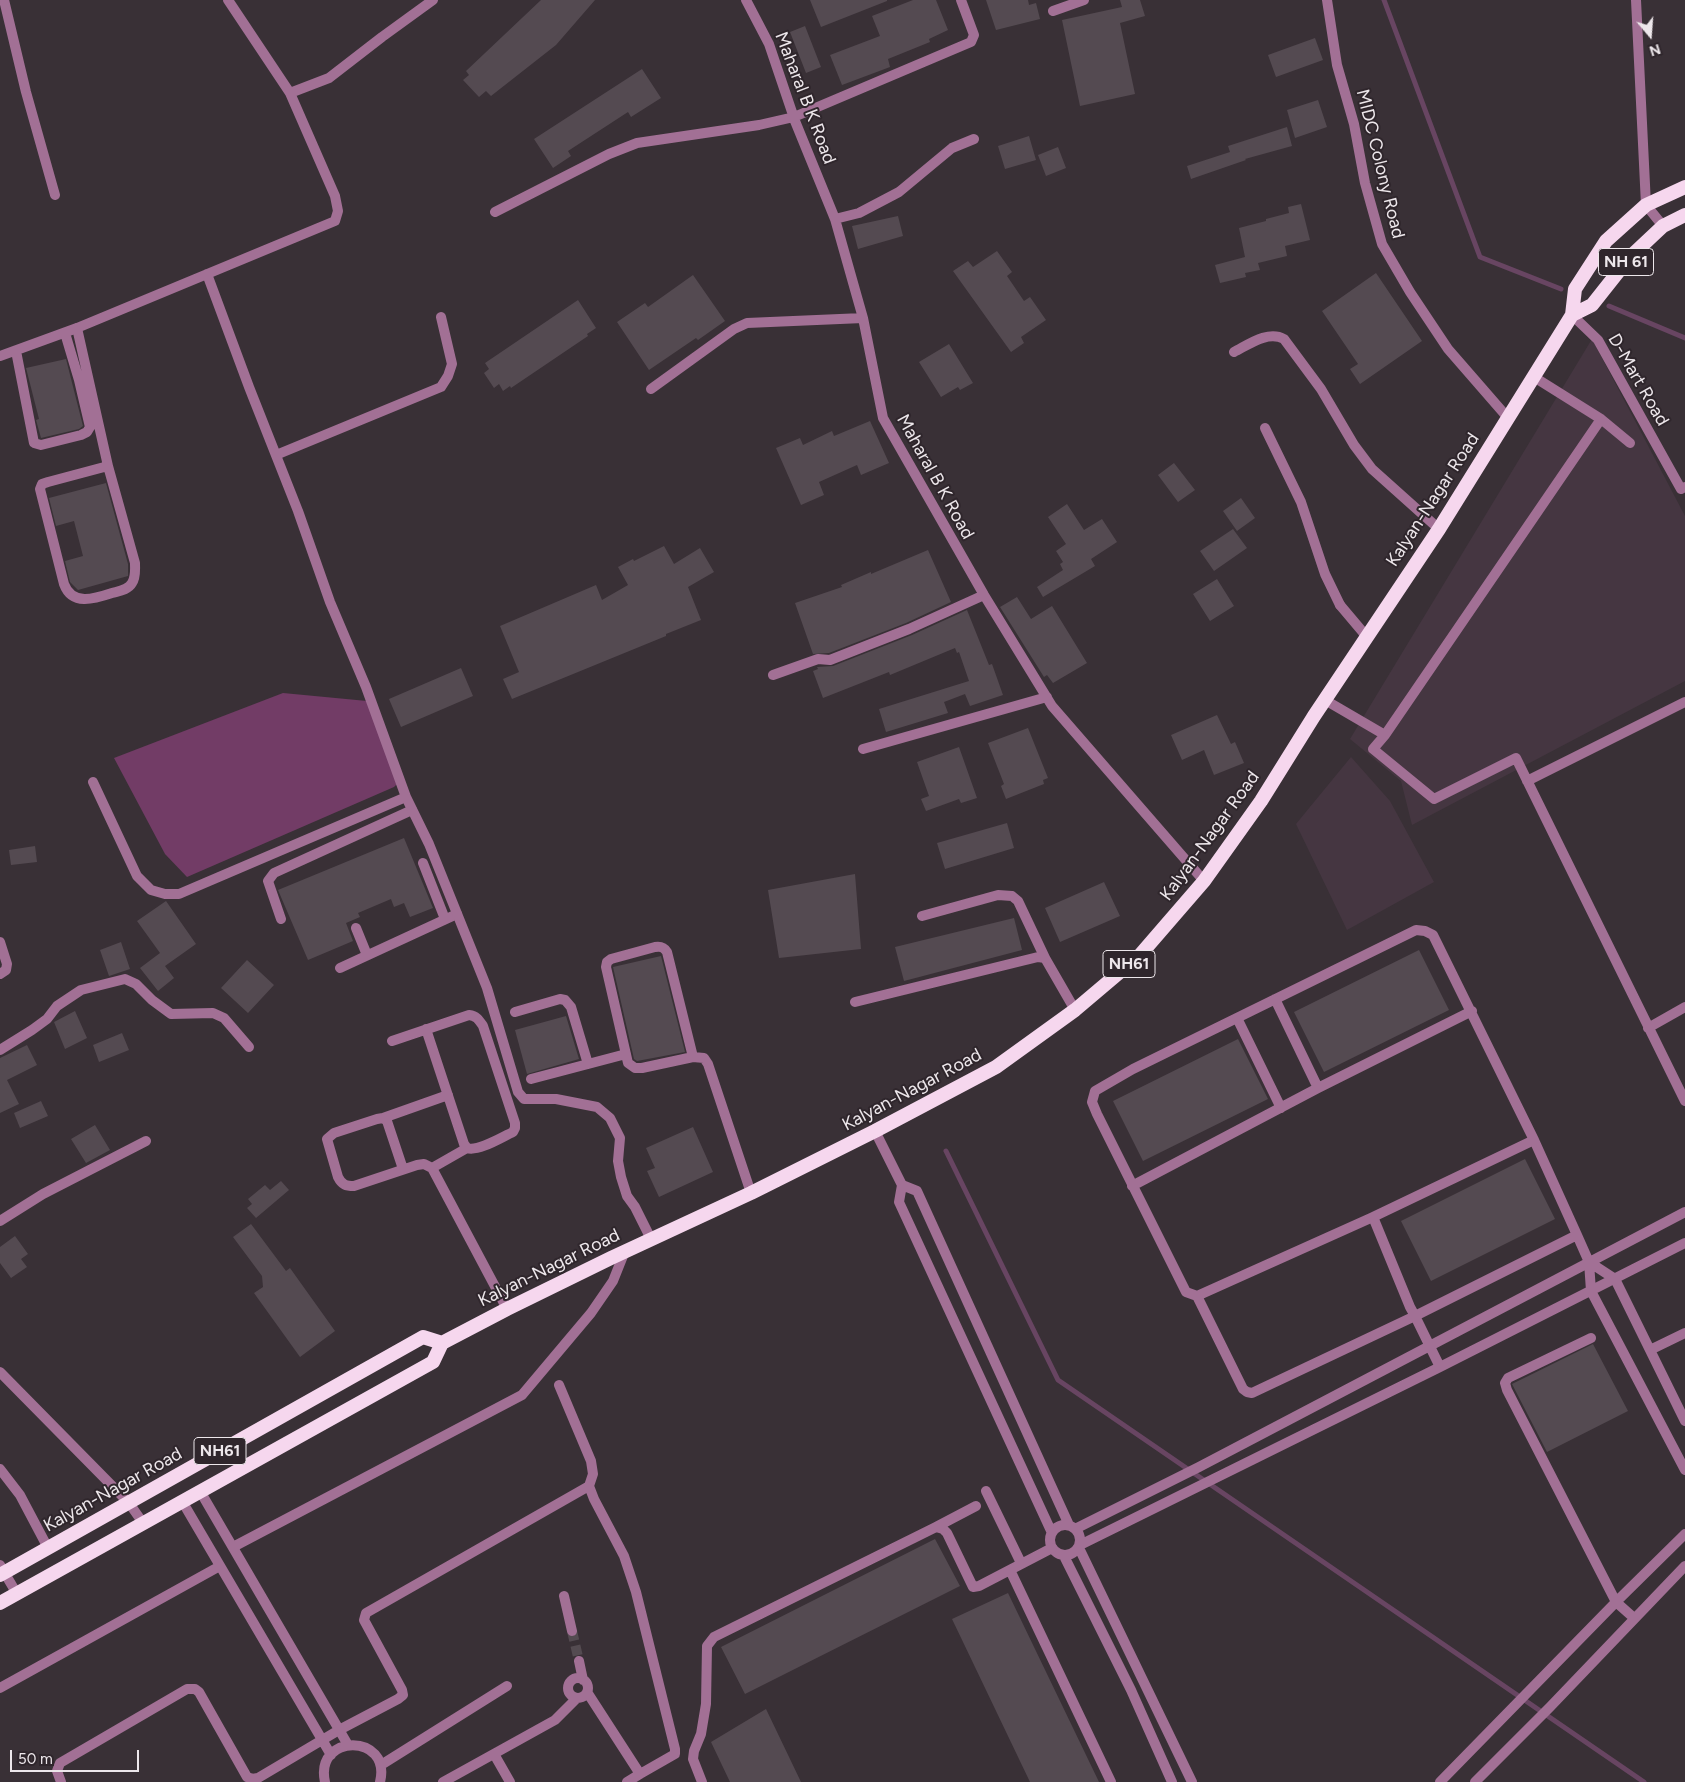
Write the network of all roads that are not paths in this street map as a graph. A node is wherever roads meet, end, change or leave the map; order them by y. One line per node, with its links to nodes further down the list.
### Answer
1 (4, 0): 14 (street)
2 (228, 0): 10 (street)
3 (433, 0): 10 (street)
4 (746, 0): 11 (street, Maharal B K Road)
5 (961, 0): 11 (street)
6 (1084, 0): 9 (street)
7 (1327, 0): 31 (street, MIDC Colony Road)
8 (1636, 0): 15 (street)
9 (1053, 11)
10 (290, 94): 20 (street)
11 (794, 117): 16 (street); 18 (street, Maharal B K Road)
12 (974, 139): 18 (street)
13 (1685, 187): 15 (highway, NH 61)
14 (55, 195)
15 (1646, 205): 19 (street); 21 (highway, NH 61)
16 (495, 212)
17 (1685, 215): 19 (highway, NH 61)
18 (835, 219): 23 (street, Maharal B K Road)
19 (1663, 226): 21 (highway, NH 61)
20 (208, 274): 24 (street); 35 (street)
21 (1572, 316): 29 (highway, Kalyan-Nagar Road / NH61); 37 (street, D-Mart Road)
22 (440, 317): 35 (street)
23 (863, 318): 30 (street); 39 (street, Maharal B K Road)
24 (77, 328): 25 (street); 36 (street)
25 (65, 333): 26 (street); 26 (street)
26 (16, 351): 28 (street)
27 (1234, 352): 38 (street)
28 (0, 356)
29 (1534, 377): 31 (highway, Kalyan-Nagar Road / NH61); 32 (street)
30 (651, 389)
31 (1508, 418): 38 (highway, Kalyan-Nagar Road / NH61)
32 (1601, 420): 34 (street); 45 (street)
33 (1265, 428): 40 (street)
34 (1630, 443)
35 (276, 455): 49 (street)
36 (108, 466): 36 (street)
37 (1685, 487)
38 (1438, 529): 40 (highway, Kalyan-Nagar Road / NH61)
39 (984, 595): 41 (street); 42 (street, Maharal B K Road)
40 (1367, 637): 43 (highway, Kalyan-Nagar Road / NH61)
41 (773, 675)
42 (1047, 697): 46 (street); 52 (street, Maharal B K Road)
43 (1325, 700): 45 (street); 52 (highway, Kalyan-Nagar Road / NH61)
44 (1685, 702): 47 (street)
45 (1385, 735): 47 (street)
46 (863, 749)
47 (1527, 781): 70 (street)
48 (92, 782): 49 (street)
49 (406, 797): 50 (street)
50 (412, 810): 53 (street); 55 (street)
51 (422, 863): 56 (street)
52 (1204, 881): 66 (highway, Kalyan-Nagar Road / NH61)
53 (457, 914): 56 (street); 97 (street)
54 (922, 916): 60 (street)
55 (281, 919)
56 (446, 919): 59 (street)
57 (356, 928): 59 (street)
58 (0, 942): 62 (street)
59 (367, 955): 61 (street)
60 (1045, 958): 64 (street); 66 (street)
61 (340, 968)
62 (0, 974)
63 (1275, 999): 67 (street); 69 (street); 79 (street)
64 (855, 1002)
65 (1685, 1007): 70 (street)
66 (1075, 1010): 84 (highway, Kalyan-Nagar Road / NH61)
67 (1472, 1011): 79 (street); 85 (street)
68 (515, 1012): 77 (street)
69 (1237, 1018): 82 (street); 91 (street)
70 (1648, 1028): 81 (street)
71 (426, 1029): 72 (street); 80 (street); 87 (street)
72 (392, 1041)
73 (249, 1047): 74 (street)
74 (0, 1050)
75 (626, 1054): 76 (street); 76 (street); 77 (street)
76 (693, 1057): 92 (street)
77 (588, 1064): 78 (street)
78 (531, 1079)
79 (1318, 1088): 82 (street)
80 (448, 1095): 83 (street); 87 (street)
81 (1685, 1101)
82 (1281, 1108): 91 (street)
83 (383, 1118): 89 (street); 89 (street)
84 (875, 1131): 90 (street); 92 (highway, Kalyan-Nagar Road / NH61)
85 (1534, 1140): 94 (street); 96 (street)
86 (146, 1141): 95 (street)
87 (468, 1148): 88 (street)
88 (432, 1168): 89 (street); 104 (street)
89 (403, 1169)
90 (902, 1185): 125 (street); 126 (street)
91 (1132, 1186): 103 (street)
92 (751, 1194): 97 (highway, Kalyan-Nagar Road / NH61)
93 (1685, 1212): 100 (street)
94 (1373, 1218): 103 (street); 105 (street)
95 (0, 1222)
96 (1577, 1235): 100 (street); 105 (street)
97 (651, 1239): 99 (highway, Kalyan-Nagar Road / NH61)
98 (1685, 1243): 101 (street)
99 (626, 1251): 104 (highway, Kalyan-Nagar Road / NH61); 128 (street)
100 (1589, 1262): 101 (street); 102 (street); 109 (street)
101 (1615, 1279): 102 (street); 110 (street)
102 (1591, 1291): 111 (street); 116 (street)
103 (1197, 1296): 105 (street)
104 (507, 1309): 108 (highway, Kalyan-Nagar Road / NH61)
105 (1415, 1316): 109 (street)
106 (1685, 1332): 110 (street)
107 (1592, 1338): 140 (street)
108 (442, 1343): 118 (highway); 121 (highway, Kalyan-Nagar Road / NH61)
109 (1429, 1346): 111 (street); 125 (street)
110 (1650, 1350): 114 (street)
111 (1440, 1367): 129 (street)
112 (0, 1372): 121 (street)
113 (559, 1385): 117 (street)
114 (1685, 1421)
115 (0, 1469): 130 (street)
116 (1685, 1470)
117 (590, 1486): 150 (street); 156 (street)
118 (200, 1491): 120 (highway); 128 (street)
119 (986, 1491): 133 (street)
120 (182, 1502): 123 (highway); 134 (street)
121 (129, 1503): 123 (street); 130 (highway, Kalyan-Nagar Road / NH61)
122 (976, 1506): 124 (street)
123 (143, 1523): 138 (highway)
124 (936, 1527): 136 (street); 163 (street)
125 (1072, 1527): 126 (street); 129 (street)
126 (1052, 1533): 131 (street)
127 (1685, 1534): 140 (street)
128 (233, 1547): 150 (street)
129 (1080, 1547): 132 (street); 166 (street)
130 (48, 1548): 137 (highway, Kalyan-Nagar Road / NH61)
131 (1052, 1548): 132 (street); 133 (street)
132 (1064, 1556): 165 (street)
133 (1020, 1563): 136 (street)
134 (220, 1566): 147 (street); 151 (street)
135 (1685, 1566): 142 (street)
136 (1010, 1570): 164 (street)
137 (1, 1571): 138 (street)
138 (17, 1594): 141 (highway)
139 (564, 1596): 143 (street)
140 (1616, 1602): 142 (street); 167 (street)
141 (0, 1604)
142 (1634, 1618): 168 (street)
143 (572, 1631)
144 (579, 1660): 145 (street)
145 (583, 1680): 148 (street); 149 (street)
146 (506, 1686): 155 (street)
147 (0, 1688)
148 (587, 1692): 149 (street); 156 (street)
149 (576, 1699): 153 (street)
150 (339, 1730): 151 (street); 152 (street)
151 (322, 1740): 154 (street); 157 (street)
152 (348, 1745): 154 (street); 155 (street)
153 (494, 1754): 160 (street); 161 (street)
154 (331, 1755): 158 (street)
155 (381, 1765): 159 (street)
156 (640, 1774): 162 (street)
157 (61, 1782)
158 (325, 1782)
159 (380, 1782)
160 (443, 1782)
161 (510, 1782)
162 (627, 1782)
163 (702, 1782)
164 (1111, 1782)
165 (1172, 1782)
166 (1192, 1782)
167 (1440, 1782)
168 (1475, 1782)

